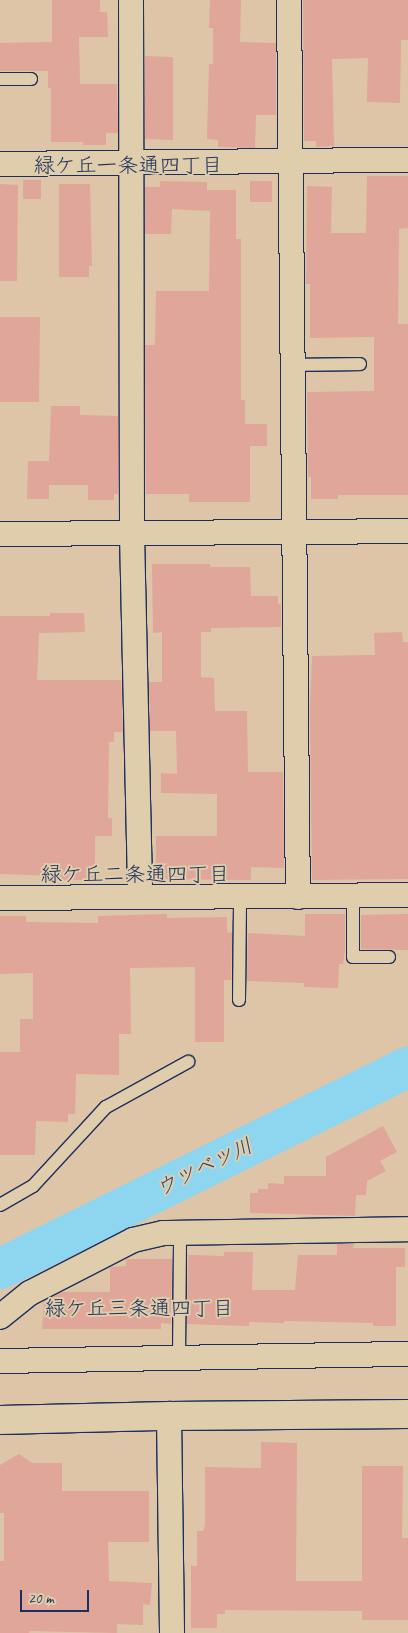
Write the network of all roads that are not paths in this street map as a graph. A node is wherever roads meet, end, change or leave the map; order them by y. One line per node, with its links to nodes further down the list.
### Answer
1 (131, 0): 7 (street)
2 (289, 0): 6 (street)
3 (0, 79): 4 (lane)
4 (31, 80)
5 (408, 160): 6 (street)
6 (290, 161): 7 (street); 10 (street)
7 (131, 163): 8 (street); 14 (street)
8 (0, 164)
9 (360, 364): 10 (lane)
10 (292, 365): 11 (street)
11 (293, 531): 12 (street); 14 (street); 19 (street)
12 (408, 531)
13 (0, 534): 14 (street)
14 (132, 534): 17 (street)
15 (408, 895): 16 (street)
16 (353, 896): 19 (street); 21 (lane)
17 (140, 897): 18 (street); 20 (street)
18 (240, 897): 19 (street); 22 (lane)
19 (298, 897)
20 (0, 898)
21 (389, 957)
22 (239, 1000)
23 (188, 1062): 24 (lane)
24 (0, 1205)
25 (408, 1229): 26 (street)
26 (180, 1232): 27 (street); 29 (lane)
27 (0, 1317)
28 (408, 1354): 29 (street)
29 (178, 1358): 30 (street)
30 (0, 1360)
31 (408, 1414): 32 (street)
32 (169, 1416): 33 (street); 34 (street)
33 (0, 1420)
34 (172, 1633)

